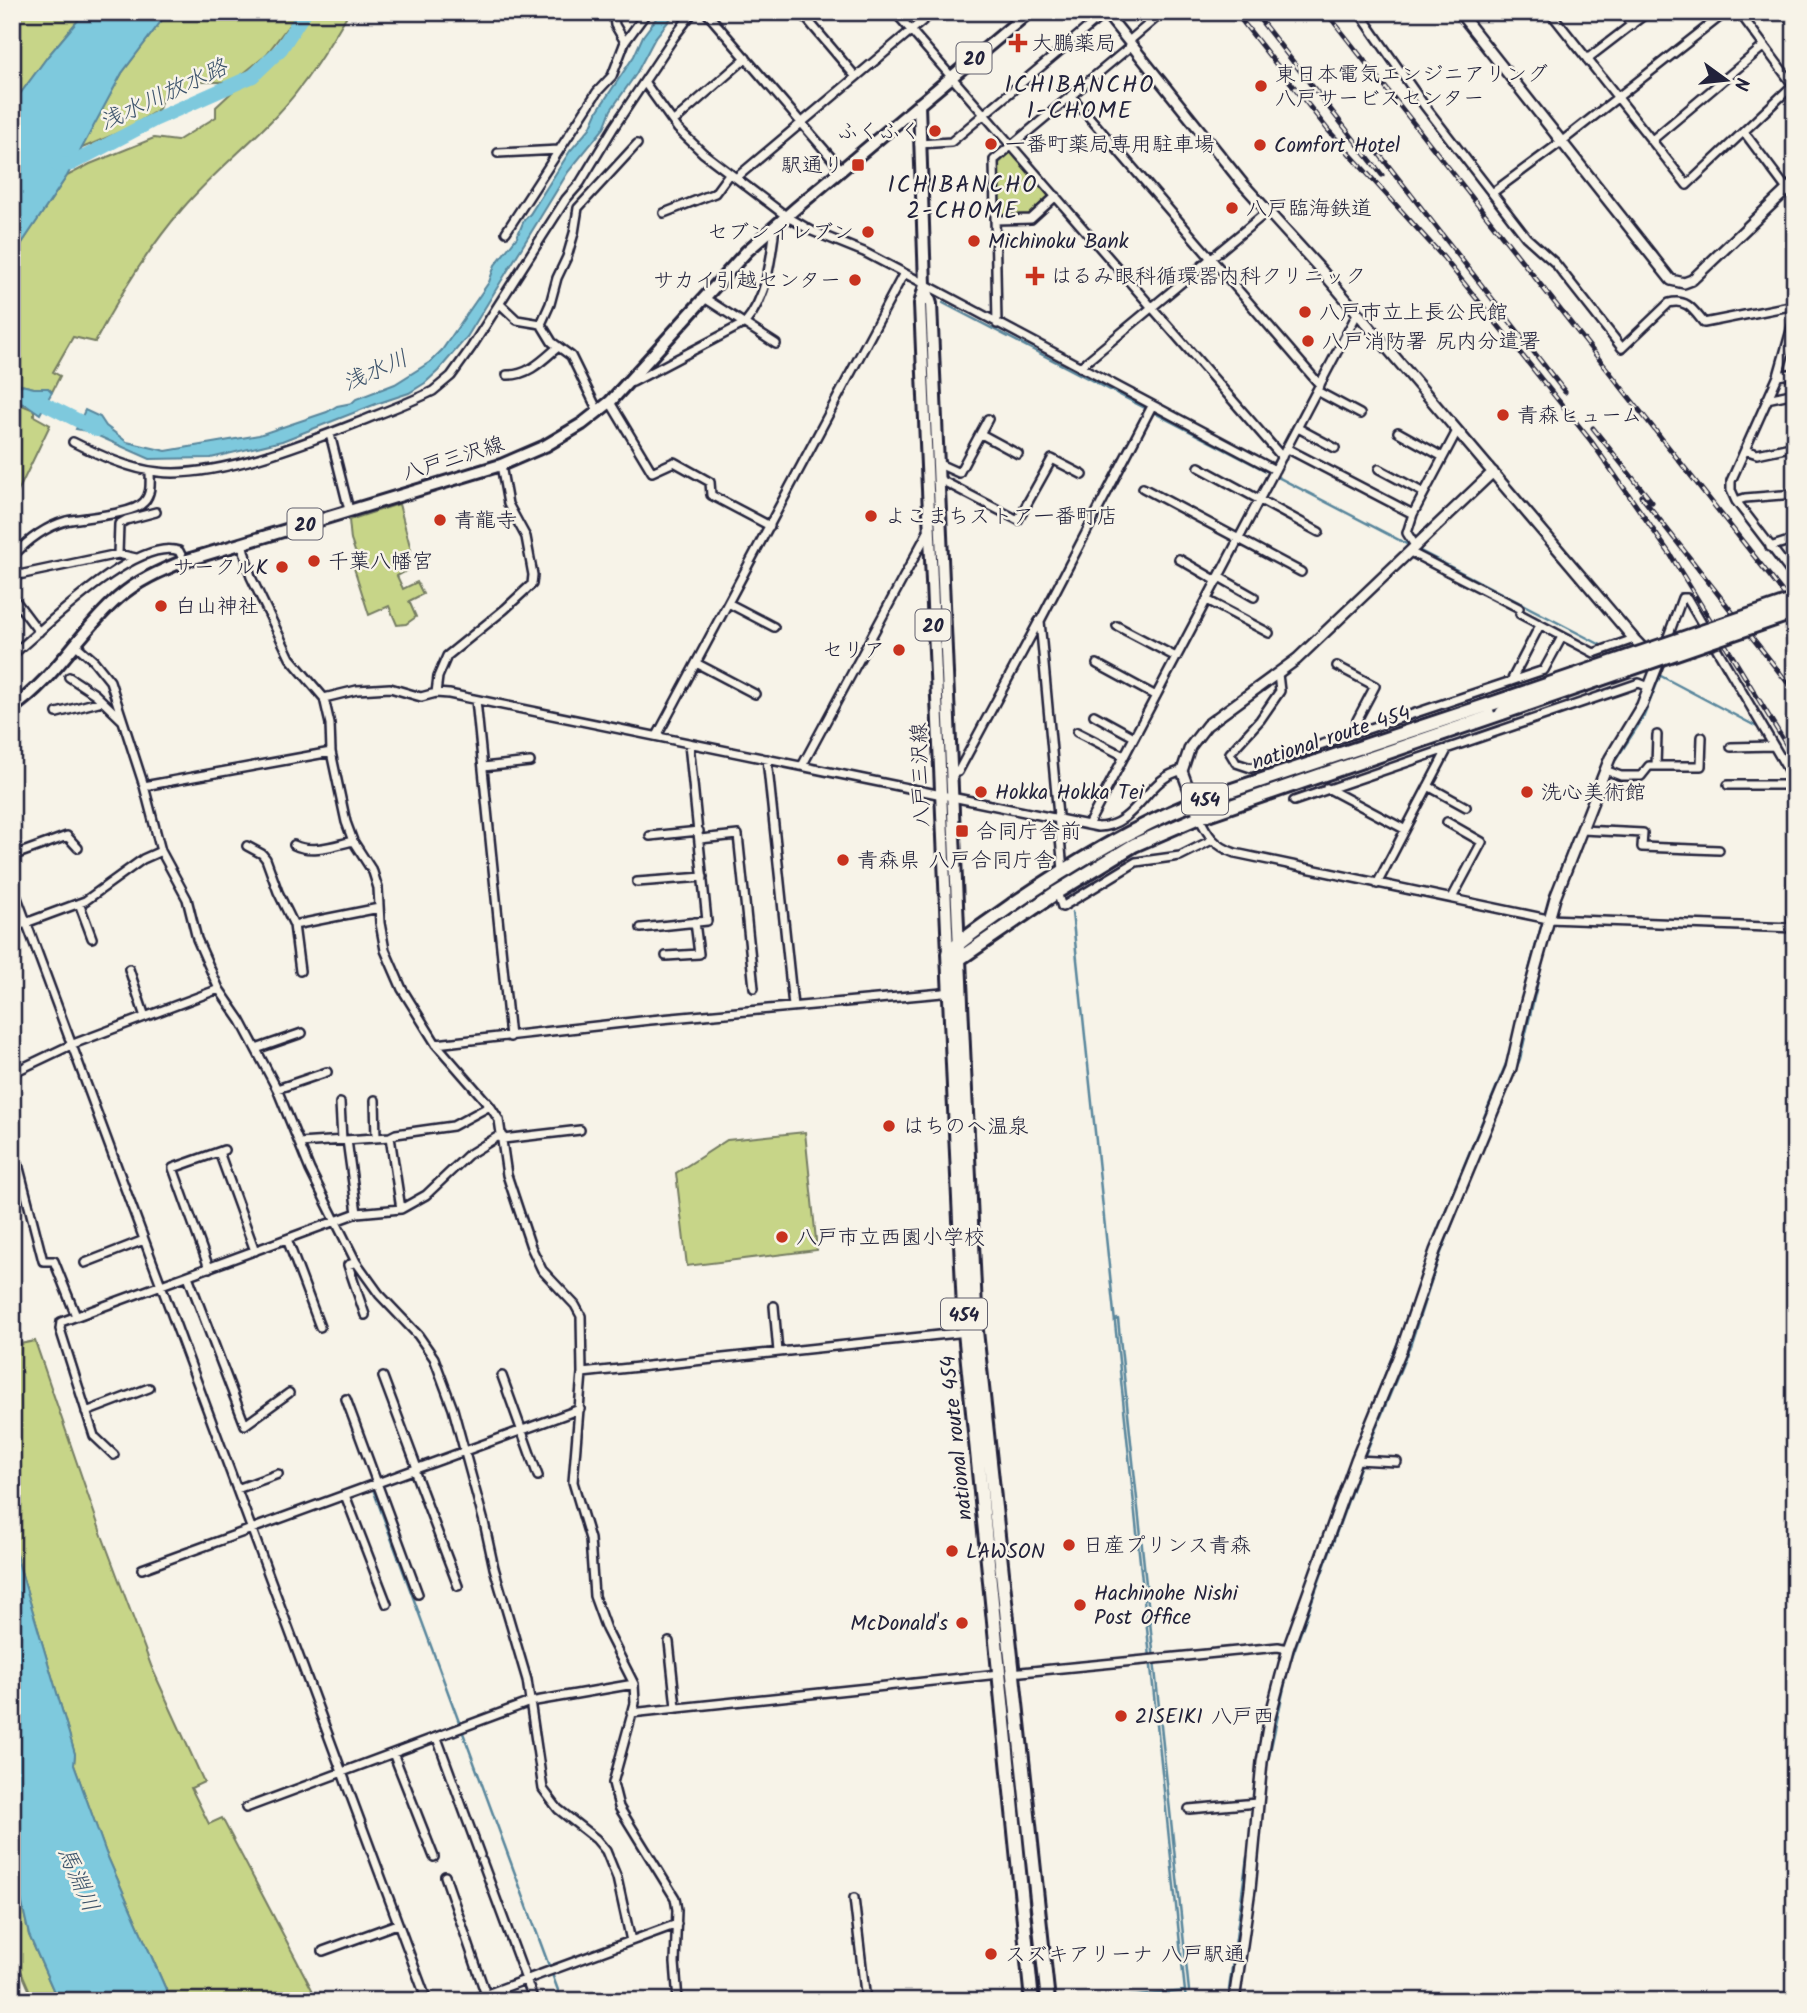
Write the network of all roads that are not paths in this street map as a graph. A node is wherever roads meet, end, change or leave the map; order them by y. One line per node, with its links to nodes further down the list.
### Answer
1 (613, 12): 20 (street)
2 (647, 12): 20 (street)
3 (693, 12): 27 (street)
4 (706, 12): 23 (street)
5 (801, 12): 25 (street)
6 (895, 12): 19 (street)
7 (933, 12): 19 (street)
8 (1029, 12): 26 (main road, 八戸三沢線 / 20)
9 (1163, 12): 21 (street)
10 (1359, 12): 46 (street)
11 (1459, 12): 36 (street)
12 (1550, 12): 24 (street)
13 (1622, 12): 18 (street)
14 (1648, 12): 18 (street)
15 (1726, 12): 29 (street)
16 (1739, 12): 22 (street)
17 (1105, 13): 21 (street); 31 (street)
18 (1632, 25): 24 (street)
19 (911, 31): 25 (street); 26 (street)
20 (625, 42): 40 (street)
21 (1130, 43): 28 (street); 49 (street)
22 (1764, 46): 34 (street); 35 (street)
23 (746, 58): 32 (street); 33 (street)
24 (1587, 59): 29 (street)
25 (856, 77): 33 (street)
26 (951, 77): 30 (main road, 八戸三沢線 / 20); 31 (street)
27 (645, 83): 32 (street); 59 (street)
28 (1070, 96): 39 (street); 55 (street)
29 (1616, 97): 35 (street); 36 (street)
30 (919, 104): 38 (main road, 八戸三沢線 / 20); 42 (main road, 八戸三沢線 / 20)
31 (984, 114): 38 (street); 39 (street)
32 (674, 121): 43 (street)
33 (802, 122): 42 (street); 43 (street)
34 (1744, 132): 35 (street); 45 (street)
35 (1651, 141)
36 (1561, 142): 45 (street); 46 (street)
37 (636, 144): 65 (street)
38 (919, 144): 57 (main road, 八戸三沢線 / 20)
39 (1011, 145): 47 (street); 52 (street)
40 (559, 150): 41 (street); 54 (street)
41 (498, 153)
42 (841, 169): 51 (main road, 八戸三沢線 / 20)
43 (733, 176): 50 (street); 51 (street)
44 (1795, 182): 45 (street)
45 (1787, 190): 48 (street)
46 (1492, 193): 60 (street)
47 (1056, 196): 52 (street); 61 (street)
48 (1795, 200)
49 (1268, 212): 55 (street); 62 (street)
50 (664, 213)
51 (786, 216): 53 (main road, 八戸三沢線 / 20); 56 (street)
52 (995, 220): 66 (street)
53 (775, 226): 58 (main road, 八戸三沢線 / 20); 64 (street)
54 (506, 232)
55 (1210, 258): 61 (street); 74 (street)
56 (904, 273): 57 (street); 112 (street)
57 (925, 285): 66 (street); 95 (main road, 八戸三沢線 / 20); 113 (main road, 八戸三沢線 / 20)
58 (706, 299): 64 (street); 73 (main road, 八戸三沢線 / 20)
59 (500, 304): 65 (street); 85 (street)
60 (1795, 305)
61 (1152, 307): 69 (street); 93 (street)
62 (1357, 314): 74 (street); 83 (street)
63 (1795, 316): 72 (street)
64 (745, 323): 67 (street); 73 (street)
65 (541, 324): 68 (street)
66 (998, 324): 69 (street)
67 (776, 344)
68 (558, 347): 71 (street); 79 (street)
69 (1080, 367): 78 (street)
70 (1795, 373): 72 (street)
71 (507, 376)
72 (1777, 376): 76 (street)
73 (627, 385): 77 (main road, 八戸三沢線 / 20)
74 (1319, 388): 80 (street); 82 (street)
75 (1795, 393): 76 (street)
76 (1768, 399): 91 (street)
77 (610, 402): 79 (main road, 八戸三沢線 / 20); 112 (street)
78 (1152, 406): 101 (street); 135 (street)
79 (598, 411): 96 (main road, 八戸三沢線 / 20)
80 (1360, 414)
81 (988, 419): 86 (street)
82 (1298, 428): 89 (street); 90 (street)
83 (1457, 431): 94 (street); 100 (street)
84 (1398, 432): 94 (street)
85 (330, 434): 99 (street); 109 (street)
86 (981, 434): 92 (street); 95 (street)
87 (73, 442): 99 (street)
88 (1795, 446): 91 (street)
89 (1335, 448)
90 (1288, 449): 93 (street); 111 (street)
91 (1745, 450): 108 (street)
92 (1018, 454)
93 (1282, 457): 101 (street)
94 (1443, 457): 105 (street)
95 (939, 464): 103 (main road, 八戸三沢線 / 20)
96 (500, 465): 109 (main road, 八戸三沢線 / 20); 154 (street)
97 (1199, 467): 107 (street)
98 (1379, 469): 105 (street)
99 (150, 471): 121 (street)
100 (1493, 472): 119 (street); 142 (street)
101 (1273, 473): 107 (street)
102 (1083, 475): 103 (street)
103 (939, 479): 184 (main road, 八戸三沢線 / 20)
104 (1143, 488): 116 (street)
105 (1424, 493): 111 (street)
106 (1795, 495): 108 (street)
107 (1259, 499): 114 (street); 116 (street)
108 (1736, 501): 118 (street)
109 (349, 510): 117 (main road, 八戸三沢線 / 20)
110 (156, 512): 120 (street)
111 (1413, 514): 119 (street)
112 (770, 526): 133 (street)
113 (930, 530): 180 (street); 190 (main road, 八戸三沢線 / 20)
114 (1320, 532)
115 (1795, 539): 118 (street)
116 (1240, 540): 125 (street); 128 (street)
117 (242, 543): 124 (main road, 八戸三沢線 / 20); 157 (street)
118 (1770, 547): 127 (street)
119 (1413, 549): 136 (street); 150 (street)
120 (118, 554): 122 (street); 126 (street)
121 (12, 557)
122 (136, 558): 124 (street); 139 (street)
123 (1178, 559): 128 (street)
124 (184, 561): 143 (main road, 八戸三沢線 / 20)
125 (1300, 572)
126 (12, 578)
127 (1795, 578)
128 (1218, 579): 130 (street); 131 (street)
129 (12, 596): 139 (street)
130 (1254, 597)
131 (1207, 600): 140 (street); 145 (street)
132 (1795, 600): 161 (highway, national route 454 / 454, bridge)
133 (729, 603): 138 (street); 146 (street)
134 (1795, 612): 161 (highway, national route 454 / 454, bridge)
135 (1040, 621): 184 (street); 196 (street)
136 (1540, 625): 141 (street); 152 (street)
137 (1117, 626): 145 (street)
138 (775, 627)
139 (39, 632): 144 (street)
140 (1269, 633)
141 (1562, 637): 142 (street); 152 (street)
142 (1634, 639): 148 (street)
143 (76, 645): 160 (main road, 八戸三沢線 / 20); 164 (street)
144 (12, 655)
145 (1176, 657): 156 (street)
146 (696, 663): 155 (street); 168 (street)
147 (1097, 664): 156 (street)
148 (1658, 664): 153 (street); 172 (street)
149 (1338, 666): 165 (street)
150 (1278, 674): 165 (street); 183 (street)
151 (69, 677): 159 (street)
152 (1511, 681): 165 (street)
153 (1649, 687): 174 (street); 182 (street)
154 (436, 694): 157 (street); 158 (street)
155 (755, 694)
156 (1156, 696): 169 (street)
157 (324, 698): 175 (street)
158 (476, 699): 168 (street); 181 (street)
159 (102, 701): 162 (street); 164 (street)
160 (12, 708)
161 (1496, 708): 193 (highway, national route 454 / 454); 195 (highway, national route 454 / 454)
162 (57, 713)
163 (1094, 715): 169 (street)
164 (125, 723): 187 (street)
165 (1362, 731)
166 (1077, 732): 176 (street)
167 (1657, 735): 179 (street)
168 (657, 736): 171 (street)
169 (1135, 737): 176 (street)
170 (1702, 737): 179 (street)
171 (689, 744): 177 (street); 201 (street)
172 (1773, 746): 173 (street); 185 (street)
173 (1731, 747)
174 (1448, 748): 188 (street); 189 (street)
175 (331, 752): 187 (street); 204 (street)
176 (1124, 756): 198 (street)
177 (767, 759): 180 (street); 237 (street)
178 (530, 762): 181 (street)
179 (1656, 765): 182 (street)
180 (802, 766): 190 (street)
181 (483, 767): 240 (street)
182 (1605, 770): 200 (street)
183 (1182, 771): 193 (street); 198 (street)
184 (951, 774): 191 (main road, 八戸三沢線 / 20)
185 (1795, 783): 186 (street)
186 (1728, 785)
187 (144, 786): 209 (street)
188 (1428, 786): 194 (street); 199 (street)
189 (1327, 788): 192 (street); 199 (street)
190 (940, 794): 191 (street); 230 (main road, 八戸三沢線 / 20)
191 (952, 796): 196 (street); 229 (main road, 八戸三沢線 / 20)
192 (1294, 801)
193 (1193, 803): 195 (street); 212 (highway, national route 454 / 454)
194 (1466, 807)
195 (1199, 817): 203 (street); 217 (highway, national route 454 / 454)
196 (1058, 818): 198 (street); 212 (street)
197 (1447, 822): 218 (street)
198 (1088, 825)
199 (1405, 829): 216 (street)
200 (1582, 830): 208 (street); 221 (street)
201 (699, 835): 202 (street); 213 (street); 234 (street)
202 (650, 836)
203 (1212, 840): 216 (street); 217 (street)
204 (353, 841): 205 (street); 220 (street)
205 (294, 845)
206 (247, 846): 224 (street)
207 (78, 848): 211 (street)
208 (1719, 850)
209 (161, 852): 219 (street); 235 (street)
210 (1793, 852): 227 (street)
211 (12, 856)
212 (1063, 870): 229 (highway, national route 454 / 454)
213 (703, 877): 214 (street); 222 (street)
214 (637, 882)
215 (12, 884): 223 (street)
216 (1377, 884): 218 (street)
217 (1057, 892): 230 (highway, national route 454 / 454)
218 (1452, 898): 221 (street)
219 (79, 903): 223 (street); 228 (street)
220 (379, 908): 224 (street); 242 (street)
221 (1548, 919): 227 (street); 285 (street)
222 (695, 922): 226 (street); 231 (street)
223 (27, 923): 225 (street); 241 (street)
224 (294, 925): 233 (street)
225 (12, 928)
226 (641, 928)
227 (1793, 928)
228 (92, 938)
229 (959, 943): 230 (highway, national route 454 / 454)
230 (954, 956): 236 (highway, national route 454 / 454)
231 (666, 957)
232 (129, 969): 238 (street)
233 (300, 971)
234 (754, 988)
235 (219, 989): 238 (street); 243 (street)
236 (955, 992): 237 (street); 272 (highway, national route 454 / 454)
237 (793, 1006): 240 (street)
238 (145, 1017): 241 (street)
239 (302, 1033): 243 (street)
240 (510, 1037): 242 (street)
241 (73, 1044): 245 (street); 261 (street)
242 (436, 1044): 249 (street)
243 (256, 1049): 246 (street)
244 (327, 1072): 246 (street)
245 (12, 1073)
246 (277, 1089): 255 (street)
247 (375, 1100): 253 (street)
248 (340, 1103): 254 (street)
249 (490, 1106): 251 (street); 252 (street)
250 (580, 1130): 251 (street)
251 (502, 1136): 257 (street); 274 (street)
252 (390, 1137): 253 (street); 257 (street)
253 (376, 1138): 254 (street)
254 (344, 1140): 255 (street); 258 (street)
255 (299, 1143): 259 (street)
256 (18, 1164): 270 (street)
257 (401, 1209): 258 (street)
258 (357, 1213): 259 (street)
259 (337, 1221): 260 (street); 263 (street)
260 (287, 1239): 262 (street); 271 (street)
261 (144, 1240): 264 (street); 267 (street)
262 (255, 1251): 265 (street); 265 (street)
263 (356, 1262): 269 (street); 283 (street)
264 (85, 1263)
265 (209, 1268): 266 (street)
266 (188, 1276): 267 (street); 278 (street)
267 (161, 1286): 270 (street); 291 (street)
268 (774, 1306): 273 (street)
269 (365, 1315)
270 (76, 1316): 281 (street)
271 (320, 1327)
272 (970, 1331): 273 (street); 300 (highway, national route 454 / 454)
273 (778, 1352): 274 (street)
274 (582, 1373): 280 (street)
275 (502, 1376): 282 (street)
276 (383, 1377): 287 (street)
277 (149, 1388): 281 (street)
278 (289, 1394)
279 (346, 1399): 290 (street)
280 (580, 1409): 282 (street); 301 (street)
281 (86, 1412): 284 (street)
282 (521, 1430): 283 (street); 289 (street)
283 (464, 1451): 287 (street); 302 (street)
284 (114, 1455)
285 (1356, 1460): 286 (street); 299 (street)
286 (1397, 1462)
287 (415, 1469): 290 (street); 295 (street)
288 (278, 1474): 291 (street)
289 (538, 1476)
290 (377, 1483): 292 (street); 296 (street)
291 (237, 1489): 293 (street)
292 (345, 1495): 293 (street); 297 (street)
293 (251, 1530): 294 (street); 307 (street)
294 (142, 1569)
295 (458, 1586)
296 (418, 1594)
297 (387, 1604)
298 (669, 1642): 303 (street)
299 (1288, 1649): 300 (street); 308 (street)
300 (1005, 1673): 303 (street); 326 (highway, national route 454 / 454); 327 (highway, national route 454 / 454)
301 (634, 1684): 302 (street); 304 (street)
302 (530, 1702): 305 (street); 316 (street)
303 (676, 1707): 304 (street)
304 (631, 1713): 315 (street)
305 (437, 1738): 306 (street); 318 (street)
306 (393, 1753): 307 (street); 311 (street)
307 (342, 1771): 309 (street); 314 (street)
308 (1257, 1802): 310 (street); 320 (street)
309 (246, 1808)
310 (1189, 1809)
311 (434, 1857)
312 (445, 1876): 319 (street)
313 (854, 1898): 325 (street)
314 (397, 1924): 317 (street); 321 (street)
315 (677, 1924): 316 (street); 324 (street)
316 (631, 1941): 318 (street)
317 (323, 1951)
318 (526, 1980): 319 (street); 323 (street)
319 (486, 1994): 322 (street)
320 (1234, 2000): 328 (street); 329 (street)
321 (427, 2001)
322 (468, 2001)
323 (534, 2001)
324 (678, 2001)
325 (866, 2001)
326 (1032, 2001)
327 (1048, 2001)
328 (1224, 2001)
329 (1268, 2001)

